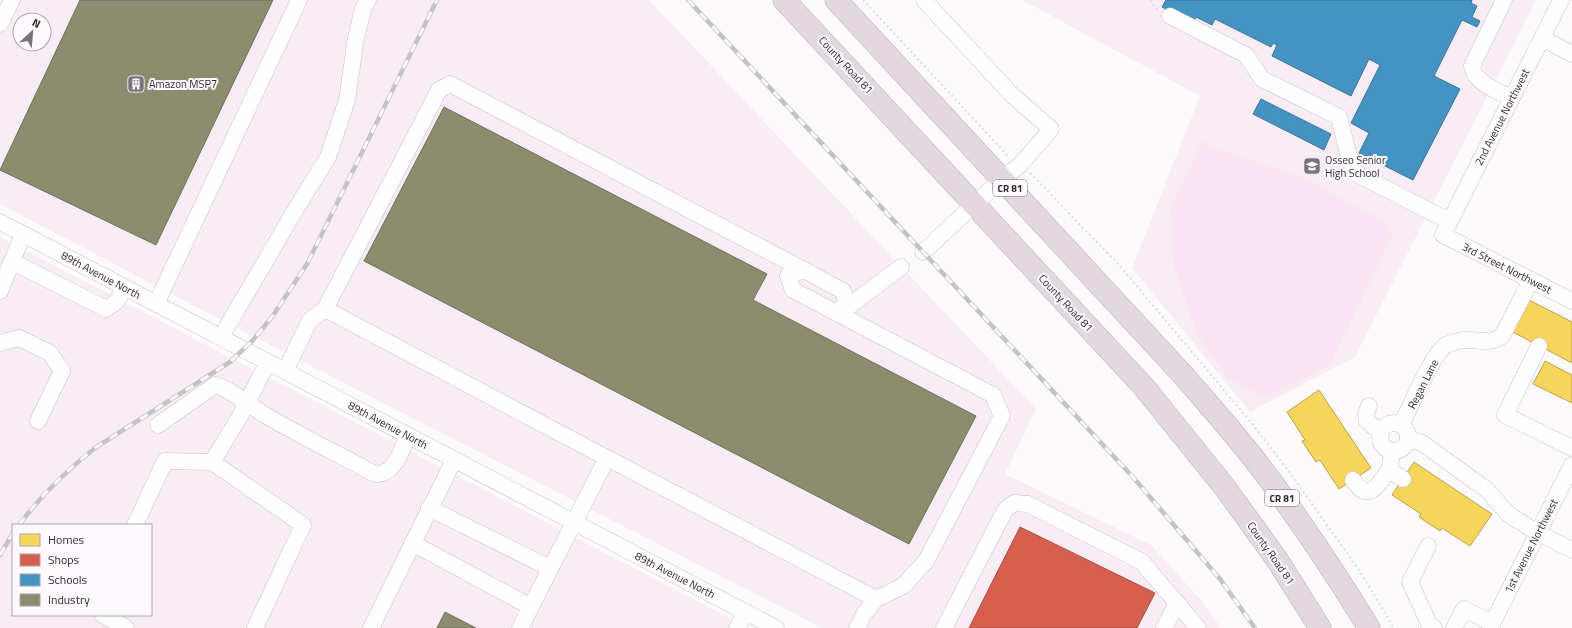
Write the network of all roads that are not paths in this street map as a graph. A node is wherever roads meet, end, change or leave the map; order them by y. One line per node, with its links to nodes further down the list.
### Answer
1 (12, 0): 10 (street)
2 (300, 0): 27 (street)
3 (368, 0): 30 (street)
4 (784, 0): 15 (highway, County Road 81)
5 (836, 0): 14 (highway, CR 81)
6 (924, 0): 14 (street)
7 (1504, 0): 13 (street)
8 (1561, 0): 11 (street, 2nd Avenue Northwest)
9 (1170, 16): 17 (street, 3rd Street Northwest)
10 (0, 24)
11 (1542, 38): 12 (street); 13 (street, 2nd Avenue Northwest)
12 (1572, 54)
13 (1511, 98): 17 (street, 2nd Avenue Northwest)
14 (1002, 179): 15 (street); 76 (highway, CR 81)
15 (975, 204): 19 (street); 75 (highway, County Road 81)
16 (0, 222): 18 (street, 89th Avenue North)
17 (1446, 228): 23 (street, 3rd Street Northwest)
18 (23, 234): 20 (street); 24 (street, 89th Avenue North)
19 (923, 252)
20 (13, 262): 24 (street); 25 (street)
21 (901, 268): 29 (street)
22 (804, 270): 28 (street); 29 (street); 29 (street)
23 (1531, 280): 26 (street, 3rd Street Northwest); 40 (street, Regan Lane)
24 (125, 288): 27 (street, 89th Avenue North)
25 (0, 291)
26 (1572, 301)
27 (156, 304): 30 (street, 89th Avenue North)
28 (324, 309): 34 (street); 44 (street)
29 (841, 309): 59 (street)
30 (221, 337): 33 (street, 89th Avenue North)
31 (0, 343): 37 (street)
32 (1539, 346): 42 (street)
33 (268, 362): 34 (street, 89th Avenue North); 35 (street)
34 (285, 371): 41 (street, 89th Avenue North)
35 (247, 404): 38 (street); 41 (street); 46 (street)
36 (1369, 406): 39 (street)
37 (38, 421)
38 (158, 425)
39 (1382, 430): 40 (street); 43 (street)
40 (1405, 432): 43 (street, Regan Lane); 54 (street)
41 (408, 436): 45 (street, 89th Avenue North)
42 (1572, 448)
43 (1392, 451): 48 (street)
44 (607, 458): 52 (street); 59 (street)
45 (454, 460): 51 (street); 52 (street, 89th Avenue North)
46 (212, 462): 53 (street); 66 (street)
47 (1572, 466): 54 (street, 1st Avenue Northwest)
48 (1389, 470): 49 (street); 50 (street)
49 (1403, 479)
50 (1353, 480)
51 (430, 508): 55 (street); 58 (street)
52 (573, 522): 58 (street); 62 (street, 89th Avenue North)
53 (135, 524)
54 (1538, 533): 57 (street); 64 (street, 1st Avenue Northwest)
55 (412, 543): 61 (street); 67 (street)
56 (1428, 546): 77 (street)
57 (1572, 550)
58 (550, 568): 61 (street)
59 (876, 599): 71 (street)
60 (1177, 603): 72 (street); 73 (street); 74 (street)
61 (531, 606): 68 (street)
62 (746, 612): 69 (street); 70 (street, 89th Avenue North)
63 (105, 616): 65 (street)
64 (1491, 626): 78 (street)
65 (126, 628)
66 (255, 628)
67 (371, 628)
68 (520, 628)
69 (737, 628)
70 (776, 628)
71 (857, 628)
72 (944, 628)
73 (1164, 628)
74 (1198, 628)
75 (1320, 628)
76 (1369, 628)
77 (1434, 628)
78 (1454, 628)

